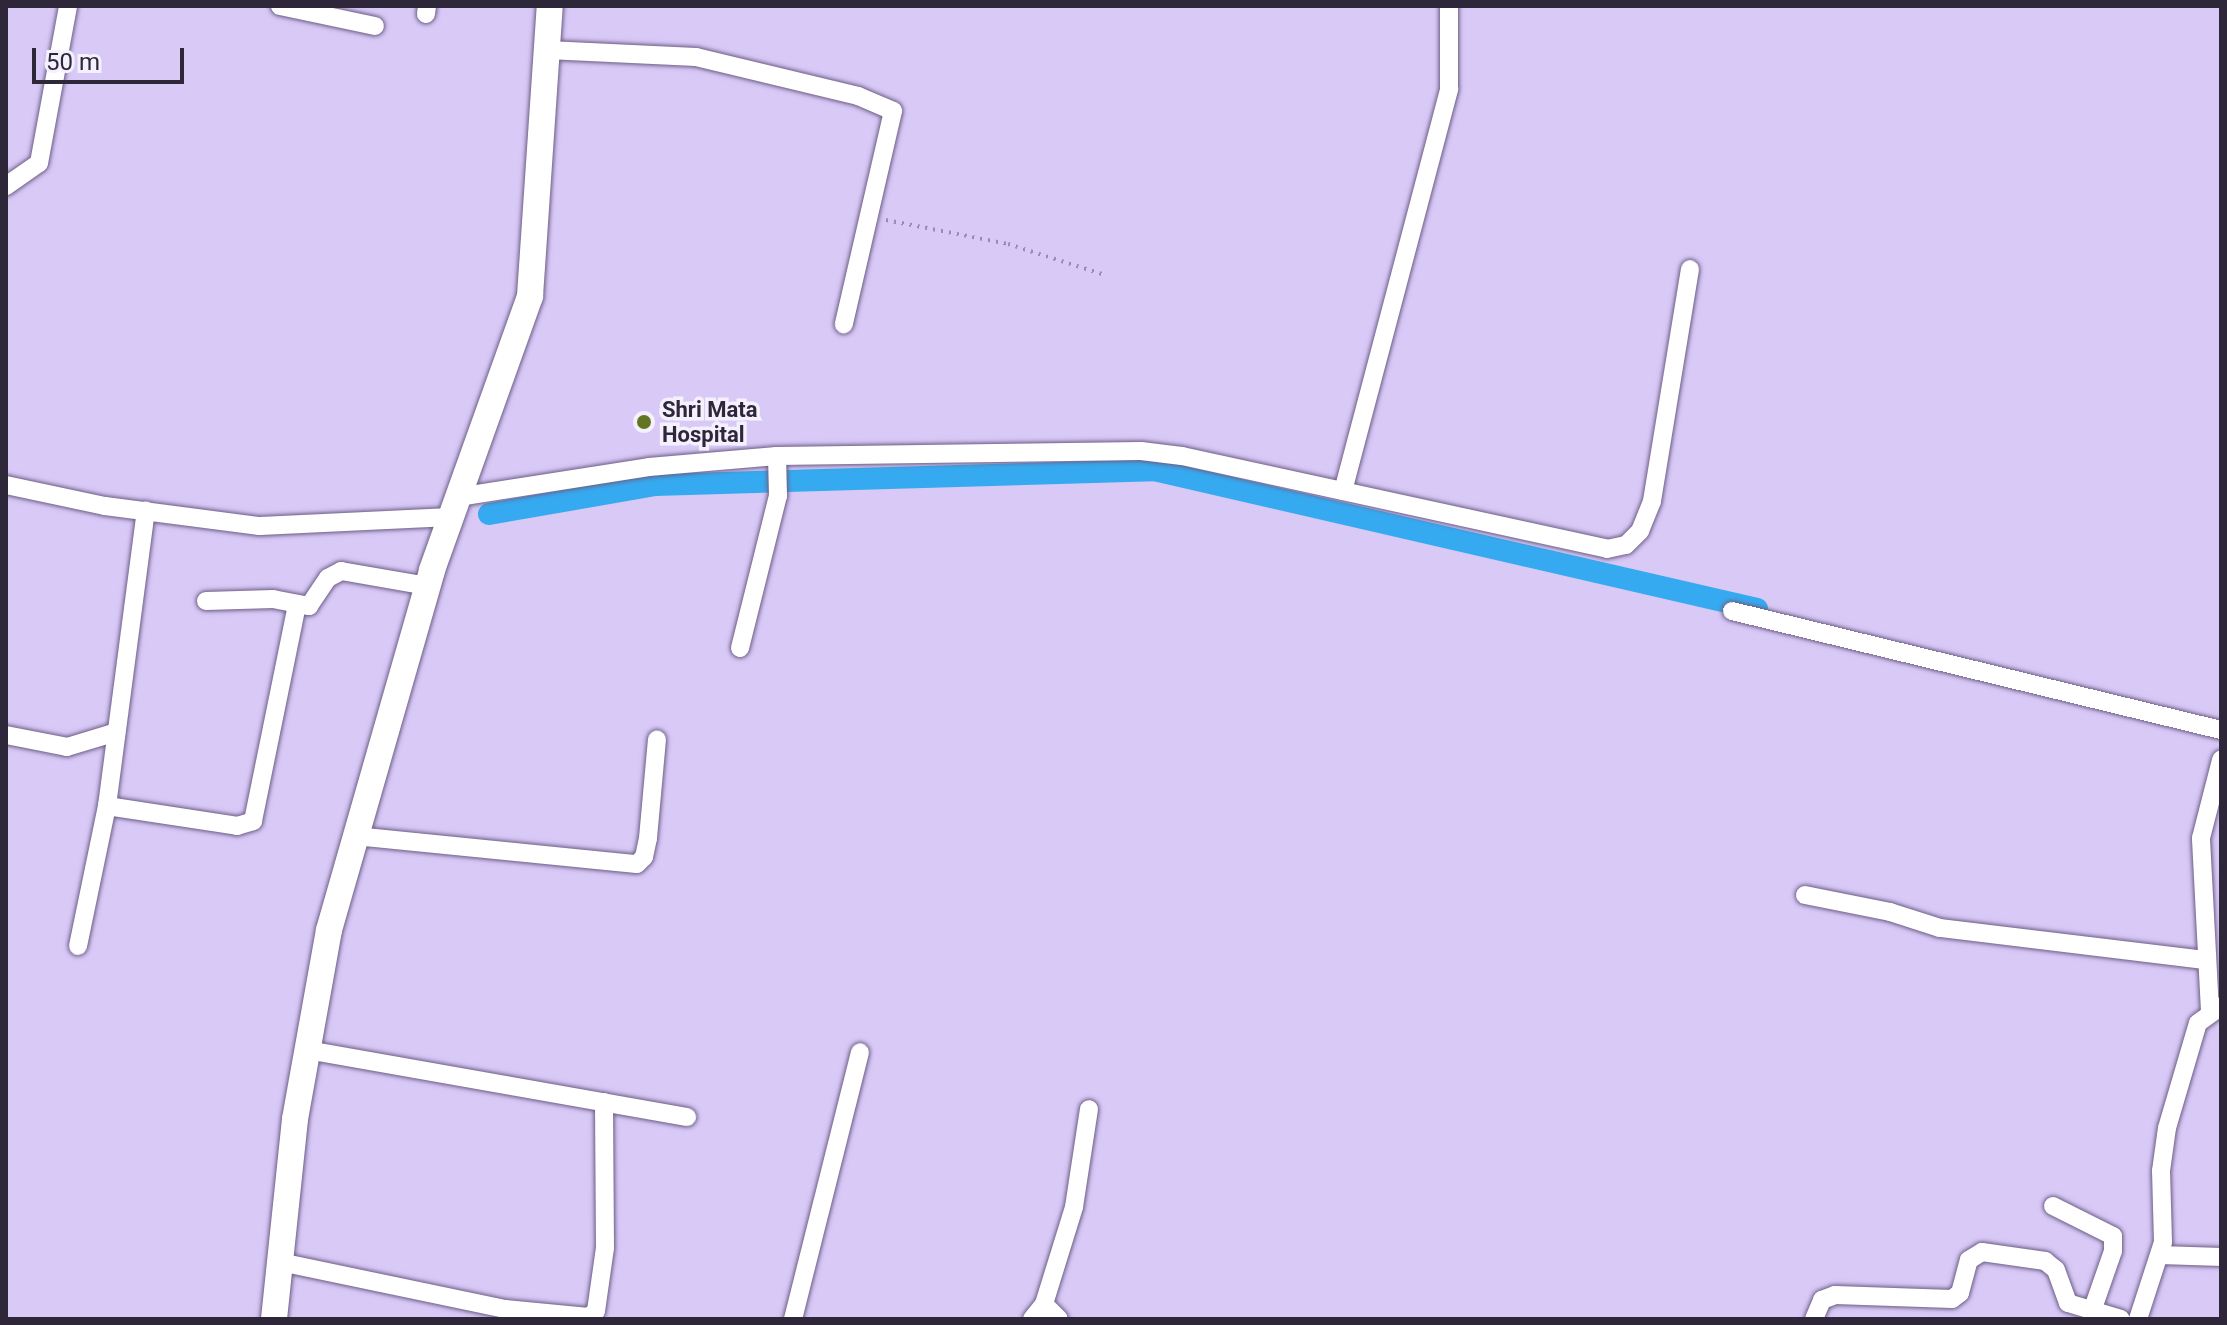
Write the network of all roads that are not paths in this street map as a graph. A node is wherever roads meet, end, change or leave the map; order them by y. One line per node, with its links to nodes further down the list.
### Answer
1 (68, 6): 8 (street)
2 (280, 6): 5 (street)
3 (550, 6): 7 (street)
4 (1449, 6): 13 (street)
5 (305, 9): 6 (street)
6 (375, 26)
7 (547, 50): 10 (street); 14 (street)
8 (6, 186)
9 (1690, 269): 13 (street)
10 (844, 324)
11 (777, 459): 13 (street); 14 (street); 20 (street)
12 (6, 485): 15 (street)
13 (1343, 491)
14 (454, 507): 15 (street); 16 (street)
15 (146, 511): 22 (street)
16 (427, 586): 18 (street); 27 (street)
17 (206, 601): 18 (street)
18 (297, 604): 26 (street)
19 (1732, 611): 21 (street)
20 (740, 648)
21 (2221, 730)
22 (113, 733): 23 (street); 26 (street)
23 (6, 735)
24 (657, 739): 27 (street)
25 (2221, 760): 30 (street)
26 (107, 806): 29 (street)
27 (355, 836): 32 (street)
28 (1805, 895): 30 (street)
29 (78, 946)
30 (2204, 960): 31 (street)
31 (2216, 1008): 38 (street)
32 (307, 1050): 34 (street); 40 (street)
33 (860, 1052): 45 (street)
34 (604, 1102): 36 (street); 43 (street)
35 (1089, 1109): 41 (street)
36 (687, 1117)
37 (2053, 1206): 42 (street)
38 (2161, 1255): 39 (street); 50 (street)
39 (2221, 1257)
40 (280, 1262): 43 (street); 44 (street)
41 (1044, 1304): 46 (street); 47 (street)
42 (2092, 1311): 48 (street); 49 (street)
43 (589, 1318)
44 (274, 1319)
45 (793, 1319)
46 (1032, 1319)
47 (1059, 1319)
48 (1814, 1319)
49 (2121, 1319)
50 (2138, 1319)

